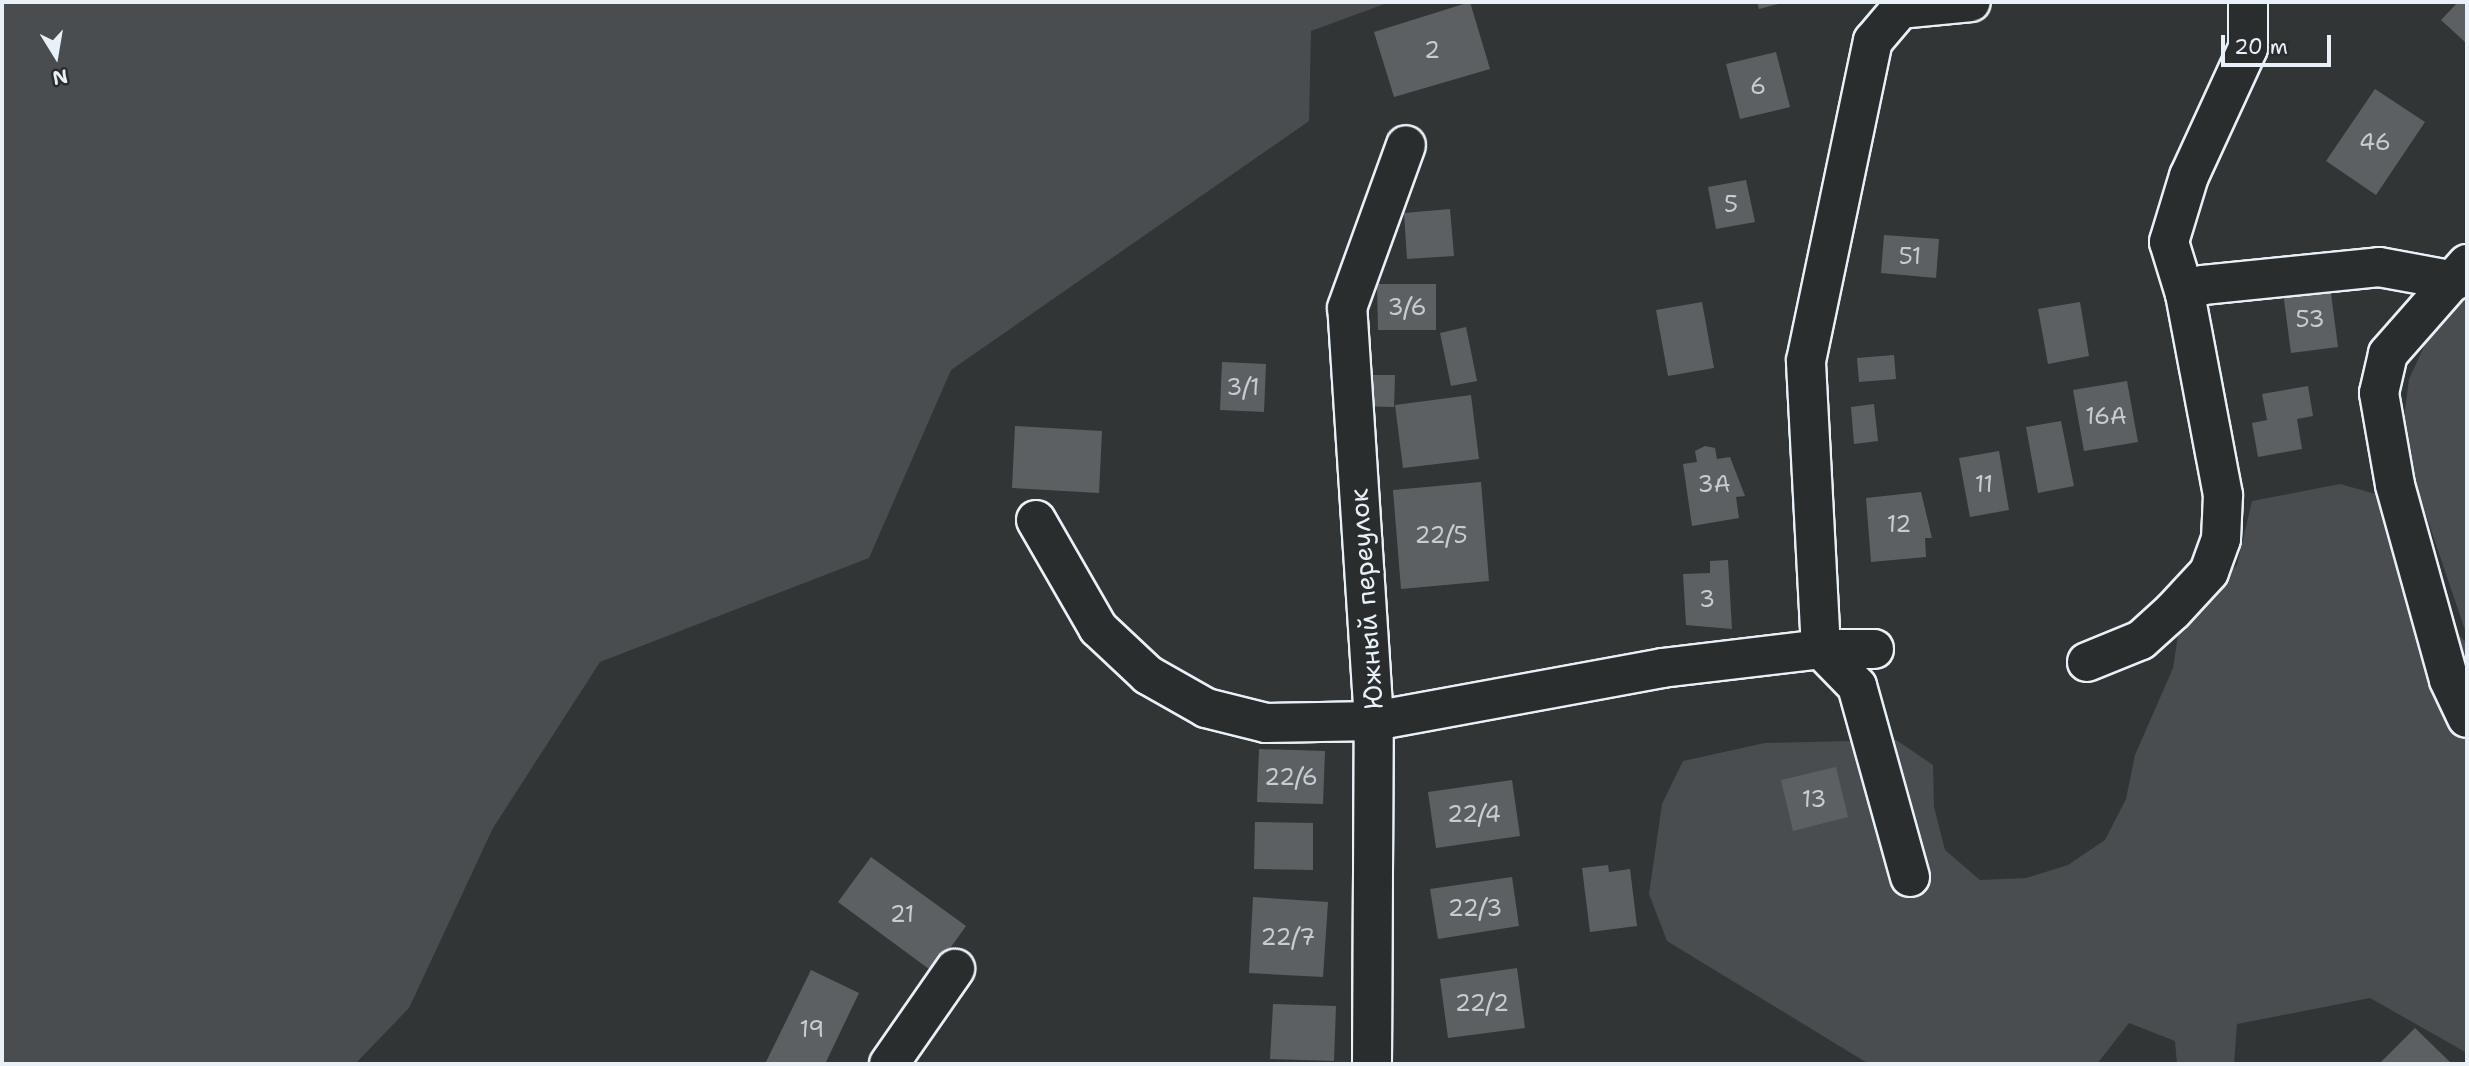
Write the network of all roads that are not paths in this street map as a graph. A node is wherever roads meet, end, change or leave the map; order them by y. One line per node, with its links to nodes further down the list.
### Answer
1 (1971, 2): 7 (street)
2 (2248, 2): 5 (street)
3 (1406, 145): 11 (street, Южный переулок)
4 (2461, 272): 5 (street); 10 (street)
5 (2185, 295): 9 (street)
6 (1036, 520): 11 (street)
7 (1821, 649): 8 (street); 11 (street); 12 (street)
8 (1874, 649)
9 (2088, 662)
10 (2467, 718)
11 (1374, 721): 15 (street, Южный переулок)
12 (1910, 877)
13 (955, 968): 14 (street)
14 (889, 1064)
15 (1372, 1064)

